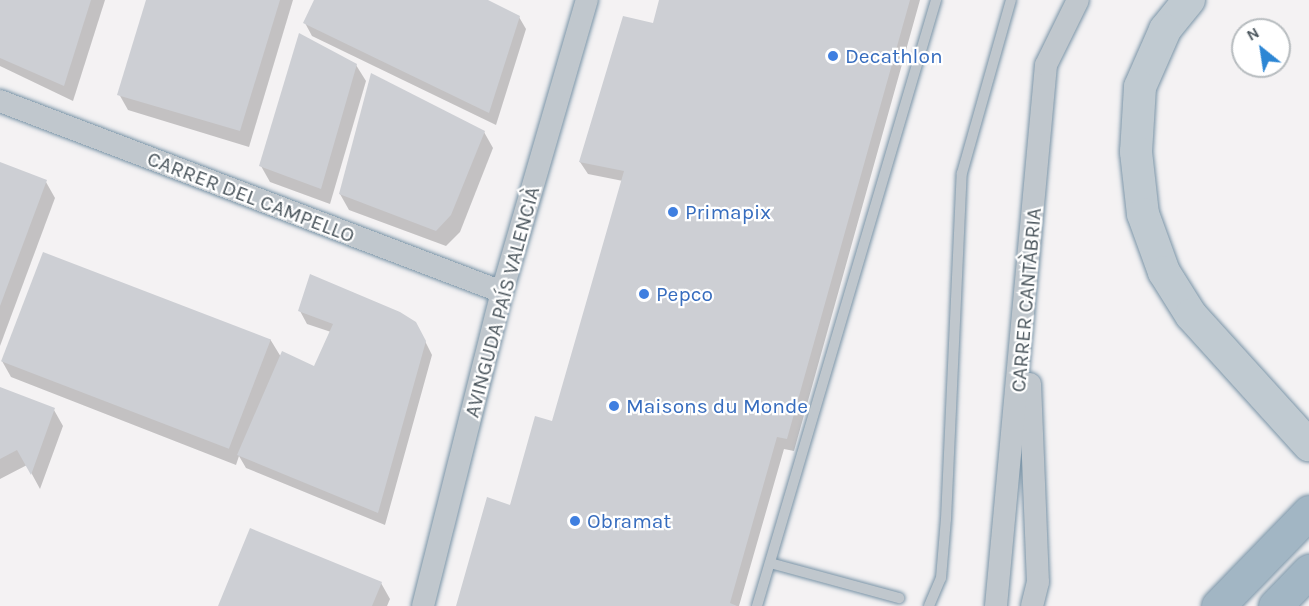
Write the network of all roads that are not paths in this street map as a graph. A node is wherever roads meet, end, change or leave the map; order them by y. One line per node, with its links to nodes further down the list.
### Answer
1 (936, 0): 11 (lane)
2 (1011, 0): 16 (lane)
3 (1078, 0): 7 (street, CARRER CANTÀBRIA)
4 (1189, 0): 9 (main road)
5 (579, 3): 8 (street, AVINGUDA PAÍS VALENCIÀ)
6 (0, 101): 8 (street, CARRER DEL CAMPELLO)
7 (1027, 286): 17 (street, CARRER CANTÀBRIA); 18 (street)
8 (502, 292): 15 (street, AVINGUDA PAÍS VALENCIÀ)
9 (1309, 445)
10 (1309, 512): 19 (highway)
11 (770, 563): 13 (lane); 14 (lane)
12 (1309, 572): 20 (highway)
13 (899, 598)
14 (760, 605)
15 (423, 606)
16 (929, 606)
17 (996, 606)
18 (1032, 606)
19 (1218, 606)
20 (1275, 606)

